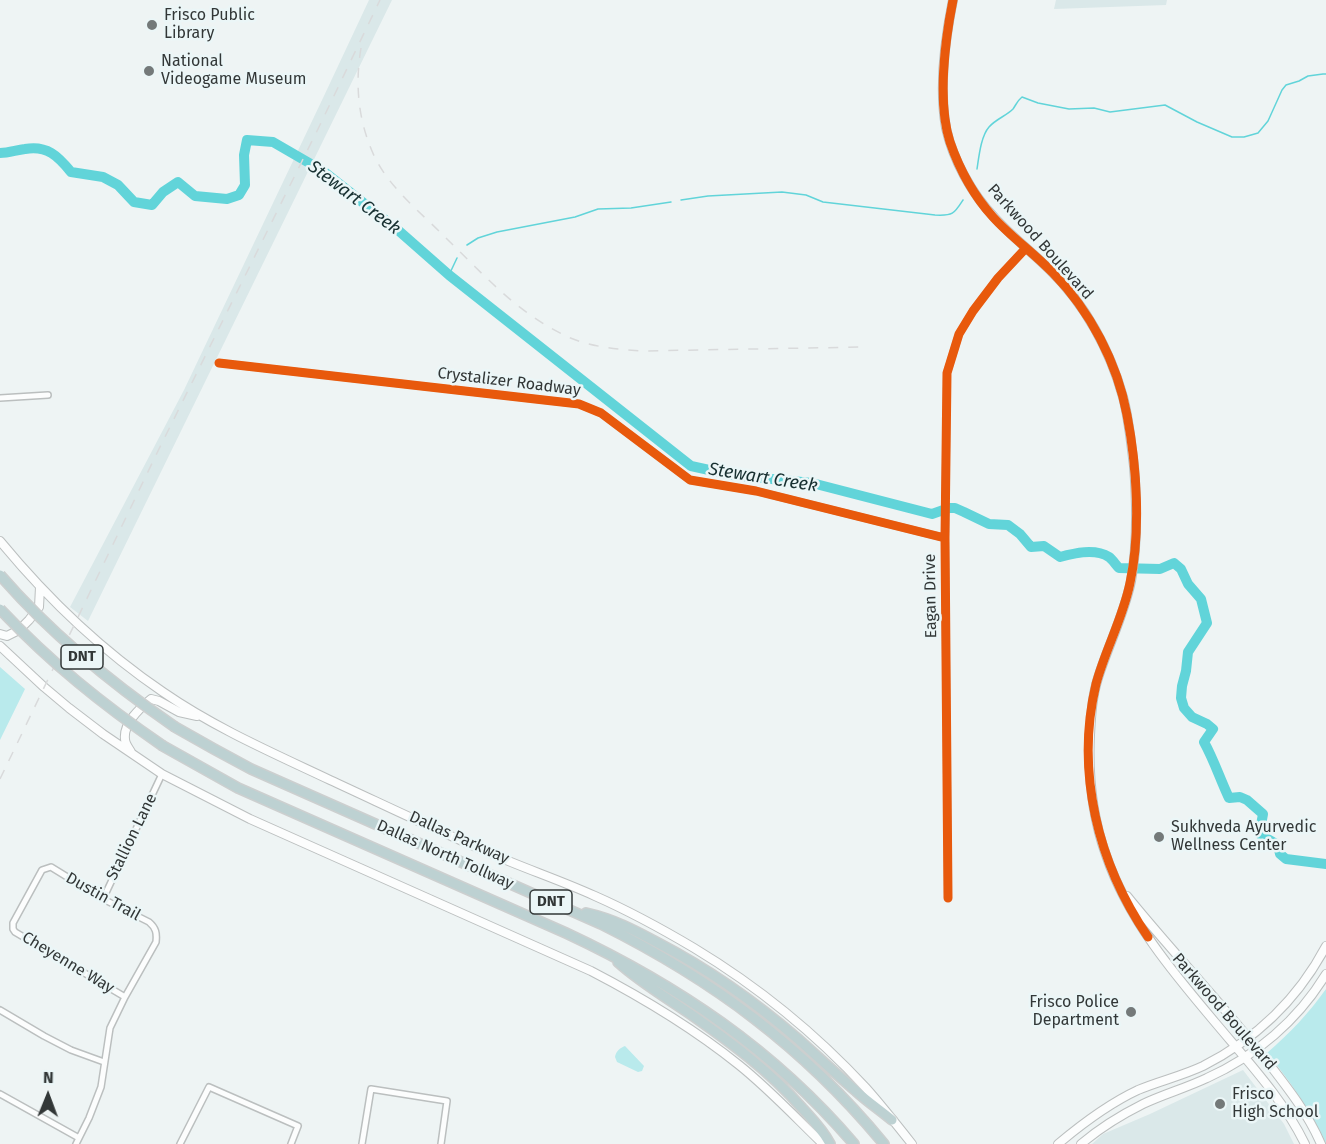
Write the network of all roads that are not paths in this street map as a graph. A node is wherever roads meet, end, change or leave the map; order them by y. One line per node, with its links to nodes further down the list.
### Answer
1 (953, 0): 2 (main road, Parkwood Boulevard)
2 (1026, 248): 6 (street, Eagan Drive); 16 (main road, Parkwood Boulevard)
3 (219, 363): 6 (street, Crystalizer Roadway)
4 (48, 395): 5 (street)
5 (0, 398)
6 (945, 538): 17 (street, Eagan Drive)
7 (0, 541): 9 (main road, Dallas Parkway)
8 (0, 575): 19 (highway, Dallas North Tollway / DNT, bridge)
9 (40, 587): 11 (main road); 13 (main road, Dallas Parkway)
10 (0, 609): 22 (highway, Dallas North Tollway / DNT, bridge)
11 (0, 634)
12 (0, 646): 14 (main road)
13 (204, 718): 14 (main road); 32 (main road, Dallas Parkway)
14 (134, 756): 15 (main road)
15 (162, 774): 18 (street, Stallion Lane); 42 (main road)
16 (1119, 885): 26 (main road, Parkwood Boulevard); 27 (main road, Parkwood Boulevard)
17 (948, 898)
18 (103, 899): 20 (street, Dustin Trail); 24 (street, Dustin Trail)
19 (566, 908): 32 (highway); 45 (highway, Dallas North Tollway / DNT)
20 (13, 929): 24 (street, Cheyenne Way)
21 (1326, 946): 26 (main road)
22 (607, 952): 43 (highway); 44 (highway, Dallas North Tollway / DNT)
23 (1326, 974): 28 (main road)
24 (125, 997): 30 (street)
25 (0, 1010): 30 (street)
26 (1249, 1037): 27 (main road); 28 (main road, Parkwood Boulevard)
27 (1235, 1046): 29 (main road, Parkwood Boulevard); 33 (main road)
28 (1258, 1049): 29 (main road); 34 (main road, Parkwood Boulevard)
29 (1245, 1057): 35 (main road); 37 (main road, Parkwood Boulevard)
30 (104, 1062): 36 (street)
31 (0, 1095): 36 (street)
32 (892, 1120): 46 (main road, Dallas Parkway)
33 (1081, 1125): 35 (main road); 47 (main road)
34 (1316, 1132): 37 (main road); 49 (main road, Parkwood Boulevard)
35 (1090, 1137): 48 (main road)
36 (78, 1141)
37 (1304, 1141)
38 (180, 1144): 39 (street)
39 (291, 1144)
40 (362, 1144): 41 (street)
41 (441, 1144)
42 (823, 1144)
43 (830, 1144)
44 (854, 1144)
45 (884, 1144)
46 (912, 1144)
47 (1058, 1144)
48 (1082, 1144)
49 (1321, 1144)

